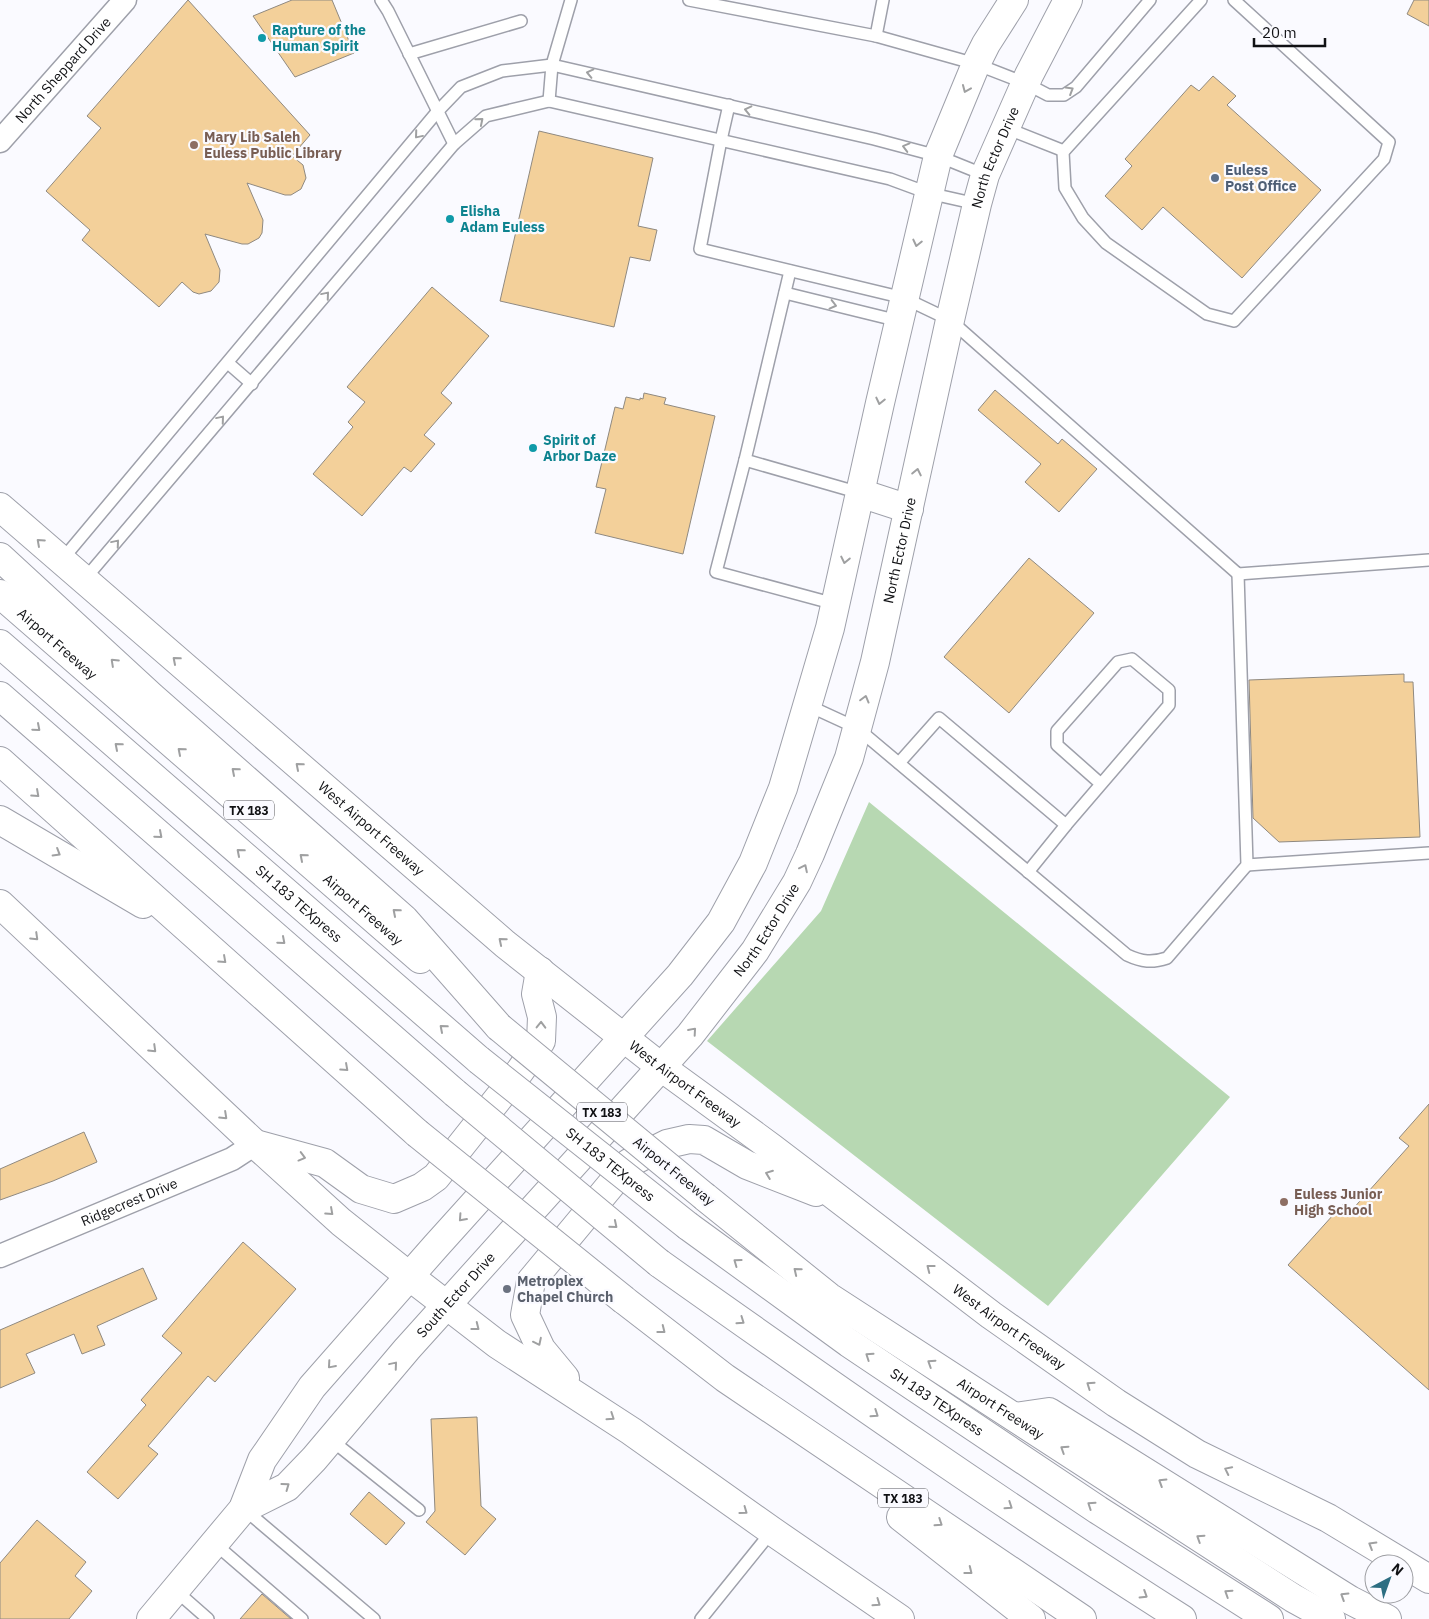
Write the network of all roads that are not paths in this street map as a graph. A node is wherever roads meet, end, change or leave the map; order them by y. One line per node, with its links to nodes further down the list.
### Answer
1 (125, 0): 21 (street, North Sheppard Drive)
2 (381, 0): 13 (lane)
3 (571, 0): 15 (lane)
4 (689, 0): 12 (lane)
5 (884, 0): 12 (lane)
6 (1014, 0): 14 (main road)
7 (1068, 0): 16 (main road, North Ector Drive)
8 (1150, 0): 16 (lane, one-way to 8)
9 (1201, 0): 24 (lane)
10 (1234, 0): 24 (lane)
11 (521, 22): 13 (lane)
12 (876, 36): 14 (lane)
13 (409, 54): 19 (lane)
14 (976, 64): 16 (lane); 25 (main road, one-way to 25)
15 (552, 65): 17 (lane); 18 (lane, one-way to 15); 19 (lane)
16 (1025, 83): 20 (main road, North Ector Drive)
17 (549, 101): 22 (lane); 23 (lane, one-way to 17)
18 (729, 105): 22 (lane); 25 (lane, one-way to 18)
19 (437, 112): 23 (lane); 33 (lane, one-way to 33)
20 (1006, 128): 24 (lane); 26 (main road, North Ector Drive)
21 (0, 140)
22 (721, 140): 27 (lane); 29 (lane)
23 (454, 144): 34 (lane, one-way to 23)
24 (1064, 151)
25 (938, 156): 26 (lane); 27 (main road)
26 (985, 175): 28 (main road, North Ector Drive)
27 (928, 193): 28 (lane); 31 (main road, one-way to 31)
28 (977, 204): 32 (main road, North Ector Drive)
29 (790, 271): 30 (lane); 31 (lane)
30 (785, 293): 31 (lane, one-way to 31); 35 (lane)
31 (901, 310): 32 (lane); 36 (main road, one-way to 36)
32 (950, 320): 38 (main road, North Ector Drive, one-way to 32); 42 (lane)
33 (228, 363): 34 (lane); 41 (lane)
34 (252, 384): 43 (lane, one-way to 34)
35 (745, 460): 36 (lane); 45 (lane)
36 (860, 493): 38 (main road); 45 (main road, one-way to 45)
37 (0, 507): 41 (main road, West Airport Freeway, one-way to 37)
38 (909, 509): 49 (main road, North Ector Drive, one-way to 38)
39 (0, 557): 61 (main road, one-way to 39)
40 (1429, 560): 42 (lane)
41 (61, 561): 43 (main road, West Airport Freeway)
42 (1238, 574): 56 (lane)
43 (84, 580): 60 (main road, West Airport Freeway, one-way to 43)
44 (0, 594): 61 (main road, Airport Freeway / TX 183, one-way to 44)
45 (835, 604): 48 (main road)
46 (0, 644): 88 (main road, SH 183 TEXpress, one-way to 46, bridge)
47 (0, 696): 87 (main road, one-way to 87, bridge)
48 (807, 705): 49 (lane); 62 (main road)
49 (857, 728): 51 (lane); 63 (main road, North Ector Drive, one-way to 49)
50 (0, 761): 59 (main road, TX 183, one-way to 59)
51 (899, 764): 54 (lane); 57 (lane)
52 (1101, 784): 52 (lane); 54 (lane)
53 (0, 820): 59 (main road, one-way to 59)
54 (1066, 826): 57 (lane)
55 (1429, 854): 56 (lane)
56 (1247, 865): 57 (lane)
57 (1028, 872)
58 (0, 904): 64 (main road, one-way to 64)
59 (197, 937): 69 (main road, TX 183, one-way to 69, bridge)
60 (540, 971): 62 (main road, West Airport Freeway); 64 (main road, one-way to 60)
61 (499, 1027): 71 (main road, Airport Freeway / TX 183, one-way to 61, bridge)
62 (623, 1038): 63 (main road, West Airport Freeway); 67 (main road, South Ector Drive, one-way to 67)
63 (661, 1067): 65 (main road, West Airport Freeway); 68 (main road, South Ector Drive)
64 (255, 1144): 66 (street, Ridgecrest Drive); 67 (main road, one-way to 67)
65 (847, 1204): 70 (main road, one-way to 70); 77 (main road, West Airport Freeway, one-way to 65)
66 (0, 1256)
67 (409, 1276): 68 (main road); 73 (main road, South Ector Drive, one-way to 73)
68 (447, 1305): 70 (main road, one-way to 70); 72 (main road, South Ector Drive, one-way to 68)
69 (725, 1378): 85 (main road, one-way to 85); 86 (main road, TX 183, one-way to 86)
70 (577, 1394): 75 (main road, one-way to 75)
71 (1015, 1417): 89 (main road, Airport Freeway / TX 183, one-way to 71); 90 (main road, one-way to 71)
72 (330, 1439): 73 (main road, South Ector Drive, one-way to 72); 74 (lane)
73 (243, 1509): 76 (main road, South Ector Drive); 82 (lane)
74 (419, 1510)
75 (772, 1531): 83 (lane); 84 (main road, one-way to 84)
76 (214, 1543): 78 (main road, South Ector Drive); 81 (lane)
77 (1429, 1579)
78 (175, 1590): 79 (main road, South Ector Drive); 80 (lane)
79 (150, 1619)
80 (208, 1619)
81 (302, 1619)
82 (374, 1619)
83 (701, 1619)
84 (900, 1619)
85 (1031, 1619)
86 (1082, 1619)
87 (1182, 1619)
88 (1269, 1619)
89 (1331, 1619)
90 (1387, 1619)

